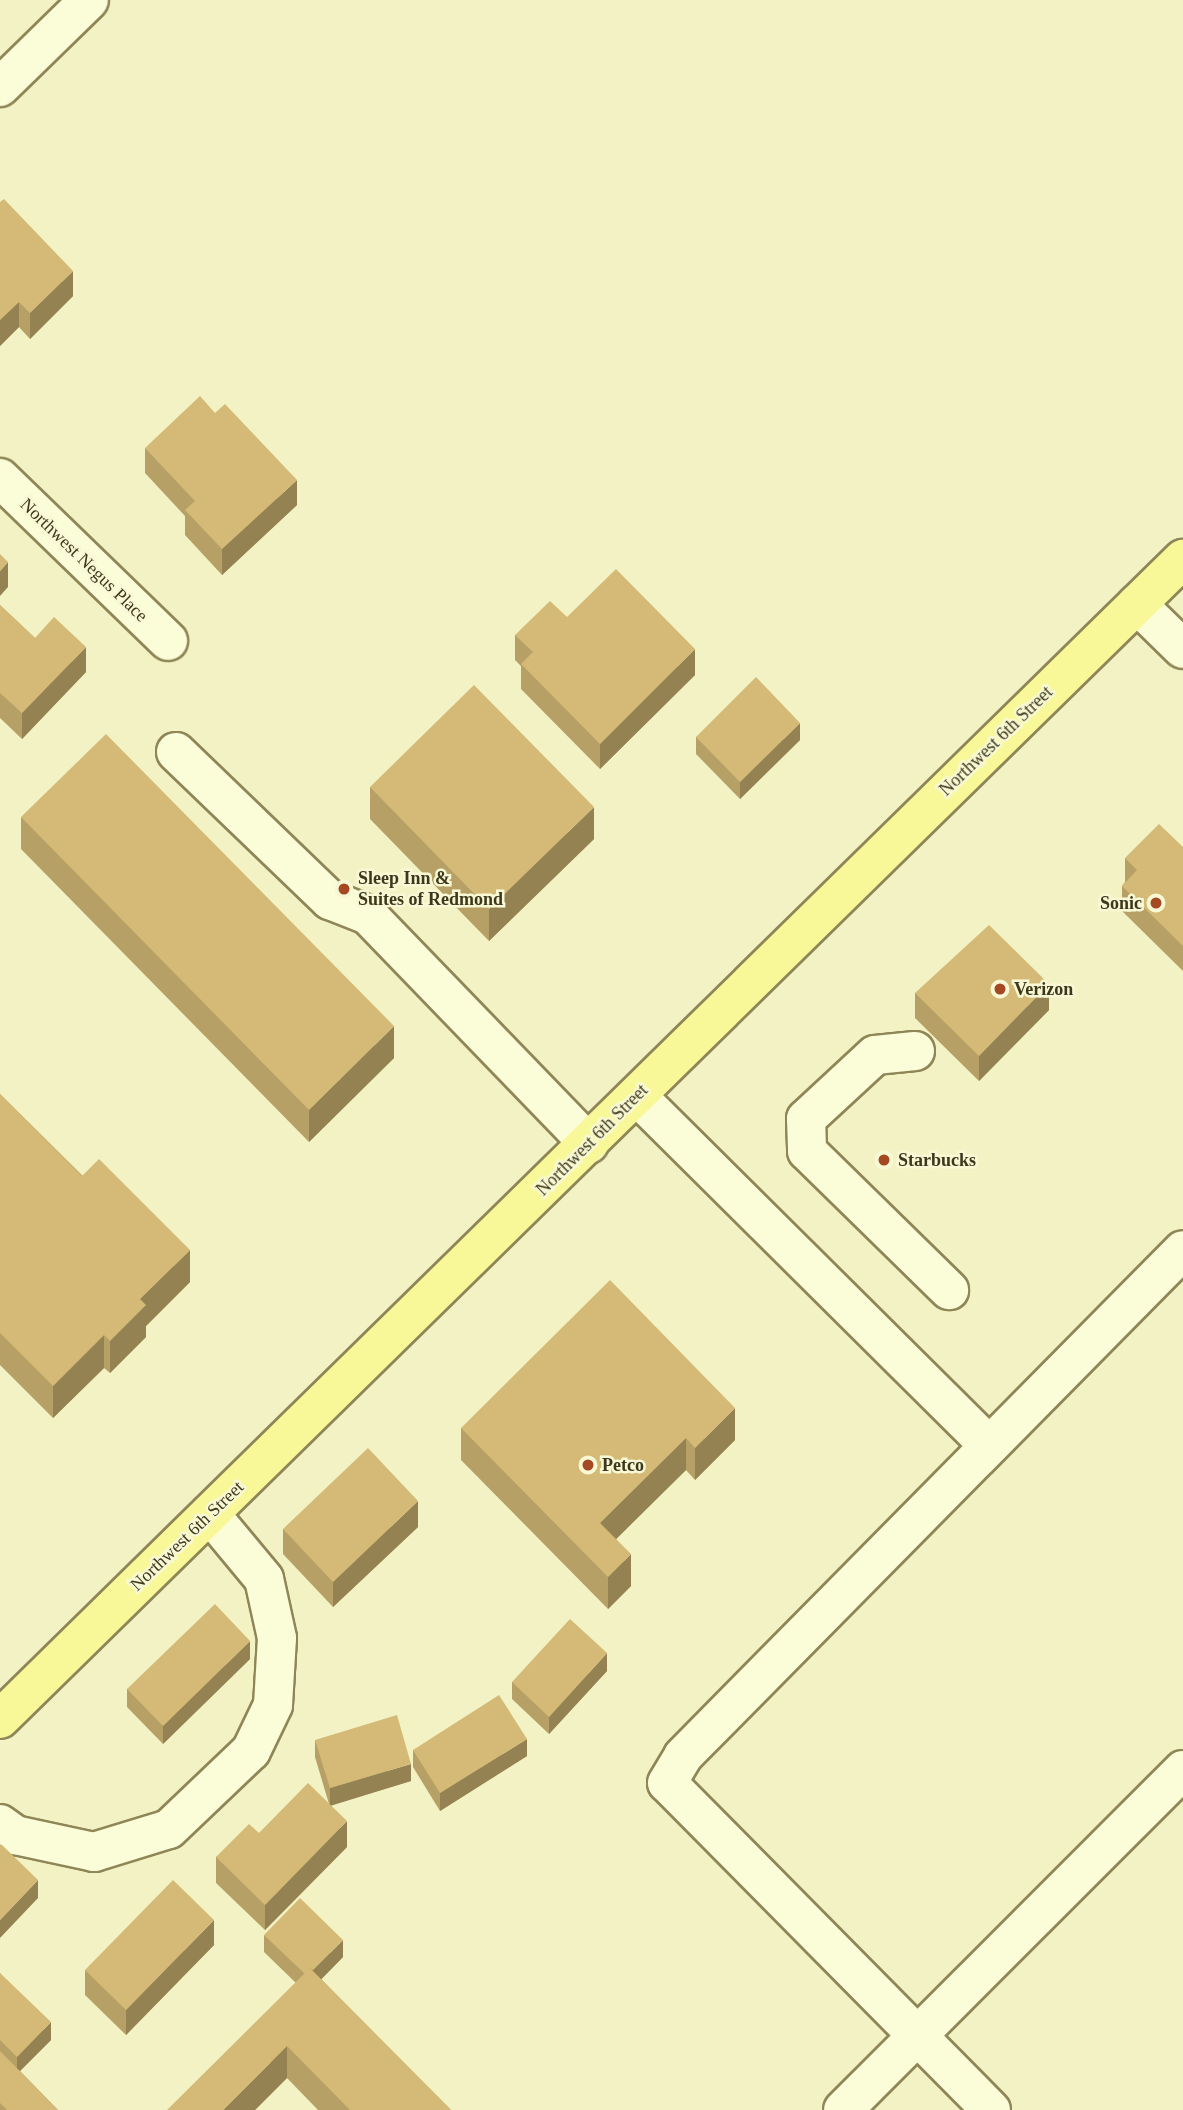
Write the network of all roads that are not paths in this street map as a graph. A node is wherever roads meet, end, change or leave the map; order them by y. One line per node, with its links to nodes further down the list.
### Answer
1 (89, 0): 2 (street)
2 (0, 87)
3 (0, 478): 6 (street, Northwest Negus Place)
4 (1183, 559): 5 (main road, Northwest 6th Street)
5 (1137, 604): 7 (street); 10 (main road, Northwest 6th Street)
6 (168, 641)
7 (1183, 649)
8 (176, 752): 11 (street)
9 (915, 1051): 13 (street)
10 (637, 1096): 11 (main road, Northwest 6th Street); 14 (street)
11 (589, 1144): 15 (main road, Northwest 6th Street)
12 (1183, 1250): 14 (street)
13 (948, 1290)
14 (989, 1446): 19 (street)
15 (210, 1514): 16 (main road, Northwest 6th Street); 18 (street)
16 (0, 1719)
17 (1183, 1770): 19 (street)
18 (0, 1824)
19 (917, 2035): 20 (street); 21 (street)
20 (842, 2110)
21 (991, 2110)

